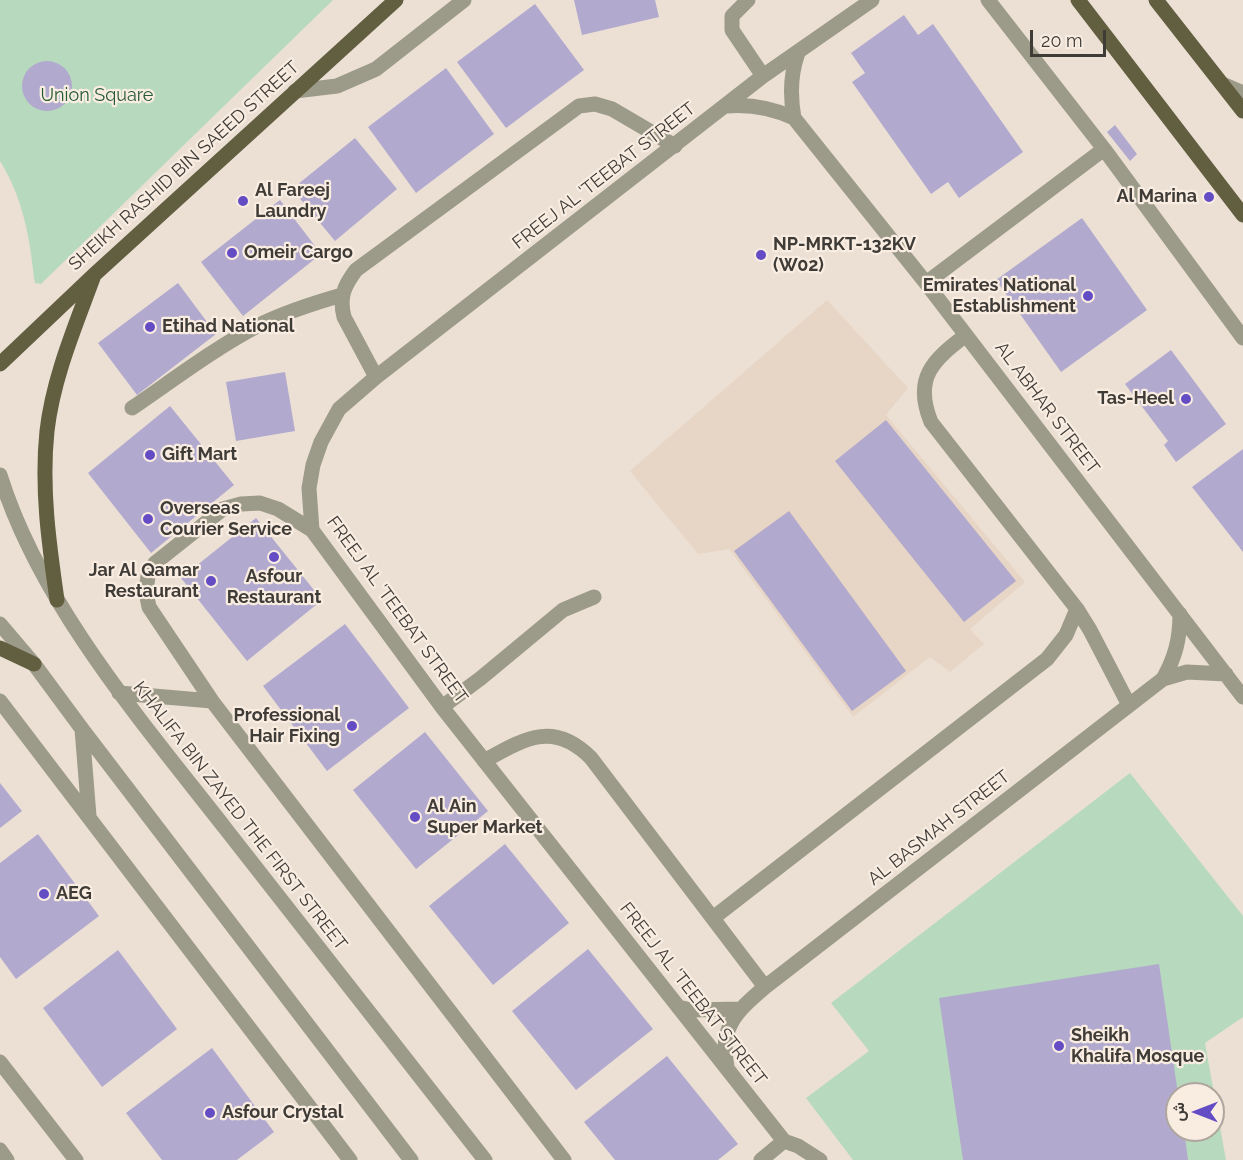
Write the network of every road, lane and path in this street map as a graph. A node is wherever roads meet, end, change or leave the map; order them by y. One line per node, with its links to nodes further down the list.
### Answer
1 (396, 0): 11 (main road, SHEIKH RASHID BIN SAEED STREET)
2 (464, 0): 11 (street)
3 (748, 0): 9 (street)
4 (872, 0): 8 (street, FREEJ AL 'TEEBAT STREET)
5 (988, 0): 17 (street)
6 (1078, 0): 18 (main road)
7 (1156, 0): 10 (main road)
8 (798, 53): 9 (street, FREEJ AL 'TEEBAT STREET); 15 (street)
9 (764, 76): 13 (street, FREEJ AL 'TEEBAT STREET)
10 (1222, 84): 12 (street); 14 (main road)
11 (294, 92): 19 (main road, SHEIKH RASHID BIN SAEED STREET)
12 (1243, 93)
13 (727, 106): 15 (street); 16 (street, FREEJ AL 'TEEBAT STREET)
14 (1243, 111)
15 (794, 118): 20 (street, AL ABHAR STREET)
16 (675, 146): 21 (street); 25 (street, FREEJ AL 'TEEBAT STREET)
17 (1104, 149): 20 (street); 23 (street)
18 (1243, 215)
19 (94, 274): 24 (main road, SHEIKH RASHID BIN SAEED STREET); 30 (main road)
20 (926, 283): 22 (street, AL ABHAR STREET)
21 (342, 295): 25 (street); 26 (street)
22 (966, 334): 31 (street); 32 (street, AL ABHAR STREET)
23 (1243, 338)
24 (0, 364)
25 (376, 377): 28 (street, FREEJ AL 'TEEBAT STREET)
26 (132, 408)
27 (0, 475): 30 (street, KHALIFA BIN ZAYED THE FIRST STREET)
28 (312, 530): 41 (street); 43 (street, FREEJ AL 'TEEBAT STREET)
29 (594, 597): 43 (street)
30 (57, 600): 38 (street, KHALIFA BIN ZAYED THE FIRST STREET)
31 (1077, 609): 42 (street); 47 (street)
32 (1180, 614): 36 (street, AL ABHAR STREET); 37 (street, AL BASMAH STREET)
33 (0, 624): 35 (street)
34 (0, 648): 35 (main road)
35 (34, 664): 44 (street)
36 (1226, 674): 37 (street, AL BASMAH STREET); 39 (street, AL ABHAR STREET)
37 (1162, 679): 42 (street, AL BASMAH STREET)
38 (119, 693): 41 (street); 59 (street, KHALIFA BIN ZAYED THE FIRST STREET)
39 (1243, 698)
40 (0, 701): 46 (street)
41 (212, 701): 60 (street)
42 (1129, 705): 48 (street, AL BASMAH STREET)
43 (442, 707): 45 (street, FREEJ AL 'TEEBAT STREET)
44 (82, 729): 46 (street); 58 (street)
45 (484, 761): 47 (street); 49 (street, FREEJ AL 'TEEBAT STREET)
46 (89, 816): 57 (street)
47 (713, 918): 48 (street)
48 (765, 987): 50 (street, AL BASMAH STREET)
49 (678, 1007): 50 (street); 52 (street, FREEJ AL 'TEEBAT STREET)
50 (740, 1009): 52 (street, AL BASMAH STREET)
51 (0, 1062): 56 (street)
52 (727, 1070): 53 (street, FREEJ AL 'TEEBAT STREET)
53 (784, 1141): 61 (street); 62 (street, FREEJ AL 'TEEBAT STREET)
54 (0, 1150): 55 (street)
55 (7, 1160)
56 (76, 1160)
57 (350, 1160)
58 (411, 1160)
59 (485, 1160)
60 (564, 1160)
61 (761, 1160)
62 (820, 1160)

